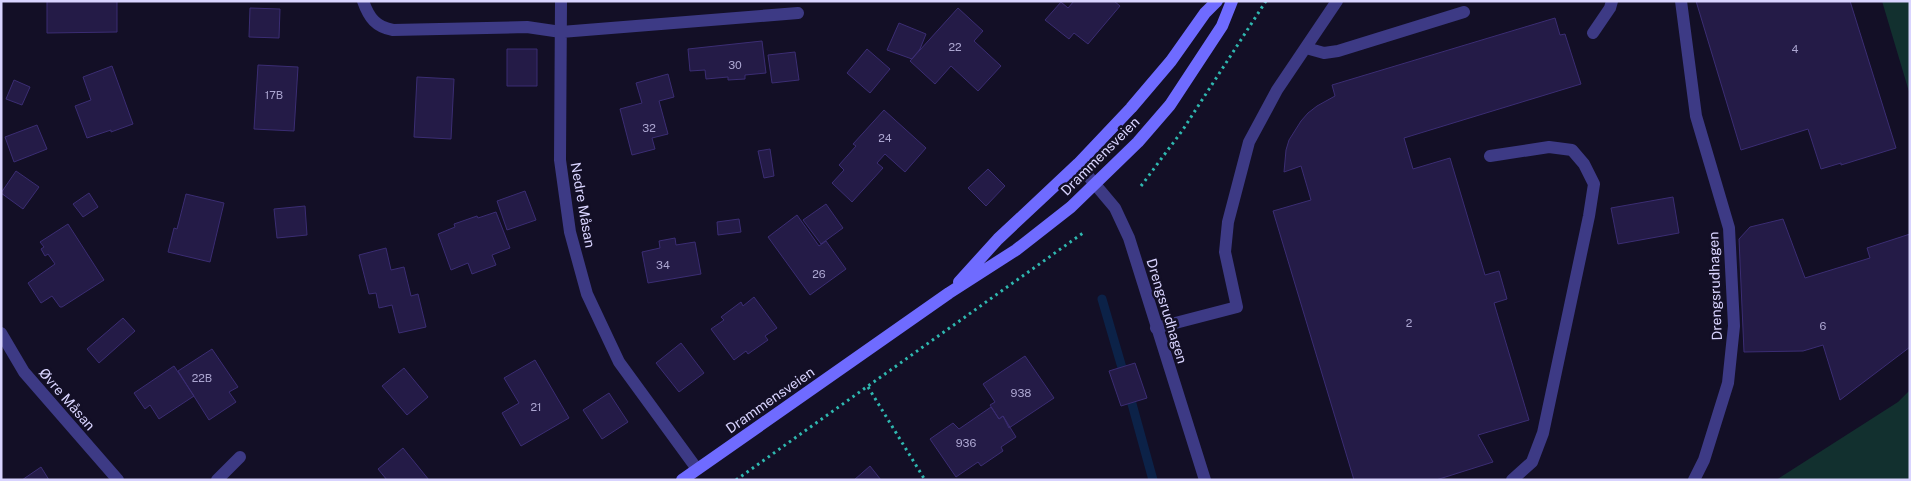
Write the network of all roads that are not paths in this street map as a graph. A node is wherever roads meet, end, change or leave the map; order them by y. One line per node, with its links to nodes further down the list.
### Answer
1 (363, 1): 10 (street)
2 (561, 1): 10 (street, Nedre Måsan)
3 (1217, 1): 14 (main road, Drammensveien)
4 (1232, 1): 15 (main road, Drammensveien)
5 (1337, 1): 12 (street)
6 (1612, 1): 11 (street)
7 (1681, 1): 26 (street, Drengsrudhagen)
8 (1464, 12): 12 (street)
9 (798, 13): 10 (street)
10 (561, 32): 20 (street, Nedre Måsan)
11 (1593, 33)
12 (1306, 48): 17 (street)
13 (1490, 156): 25 (street)
14 (1078, 164): 15 (street, Drengsrudhagen); 16 (main road, Drammensveien)
15 (1096, 183): 16 (main road, Drammensveien); 17 (street, Drengsrudhagen)
16 (950, 293): 20 (main road, Drammensveien)
17 (1156, 328): 24 (street, Drengsrudhagen)
18 (1, 333): 21 (street, Øvre Måsan)
19 (240, 457): 22 (street)
20 (697, 469): 23 (main road, Drammensveien)
21 (118, 480)
22 (217, 480)
23 (682, 480)
24 (1205, 480)
25 (1512, 480)
26 (1694, 480)

